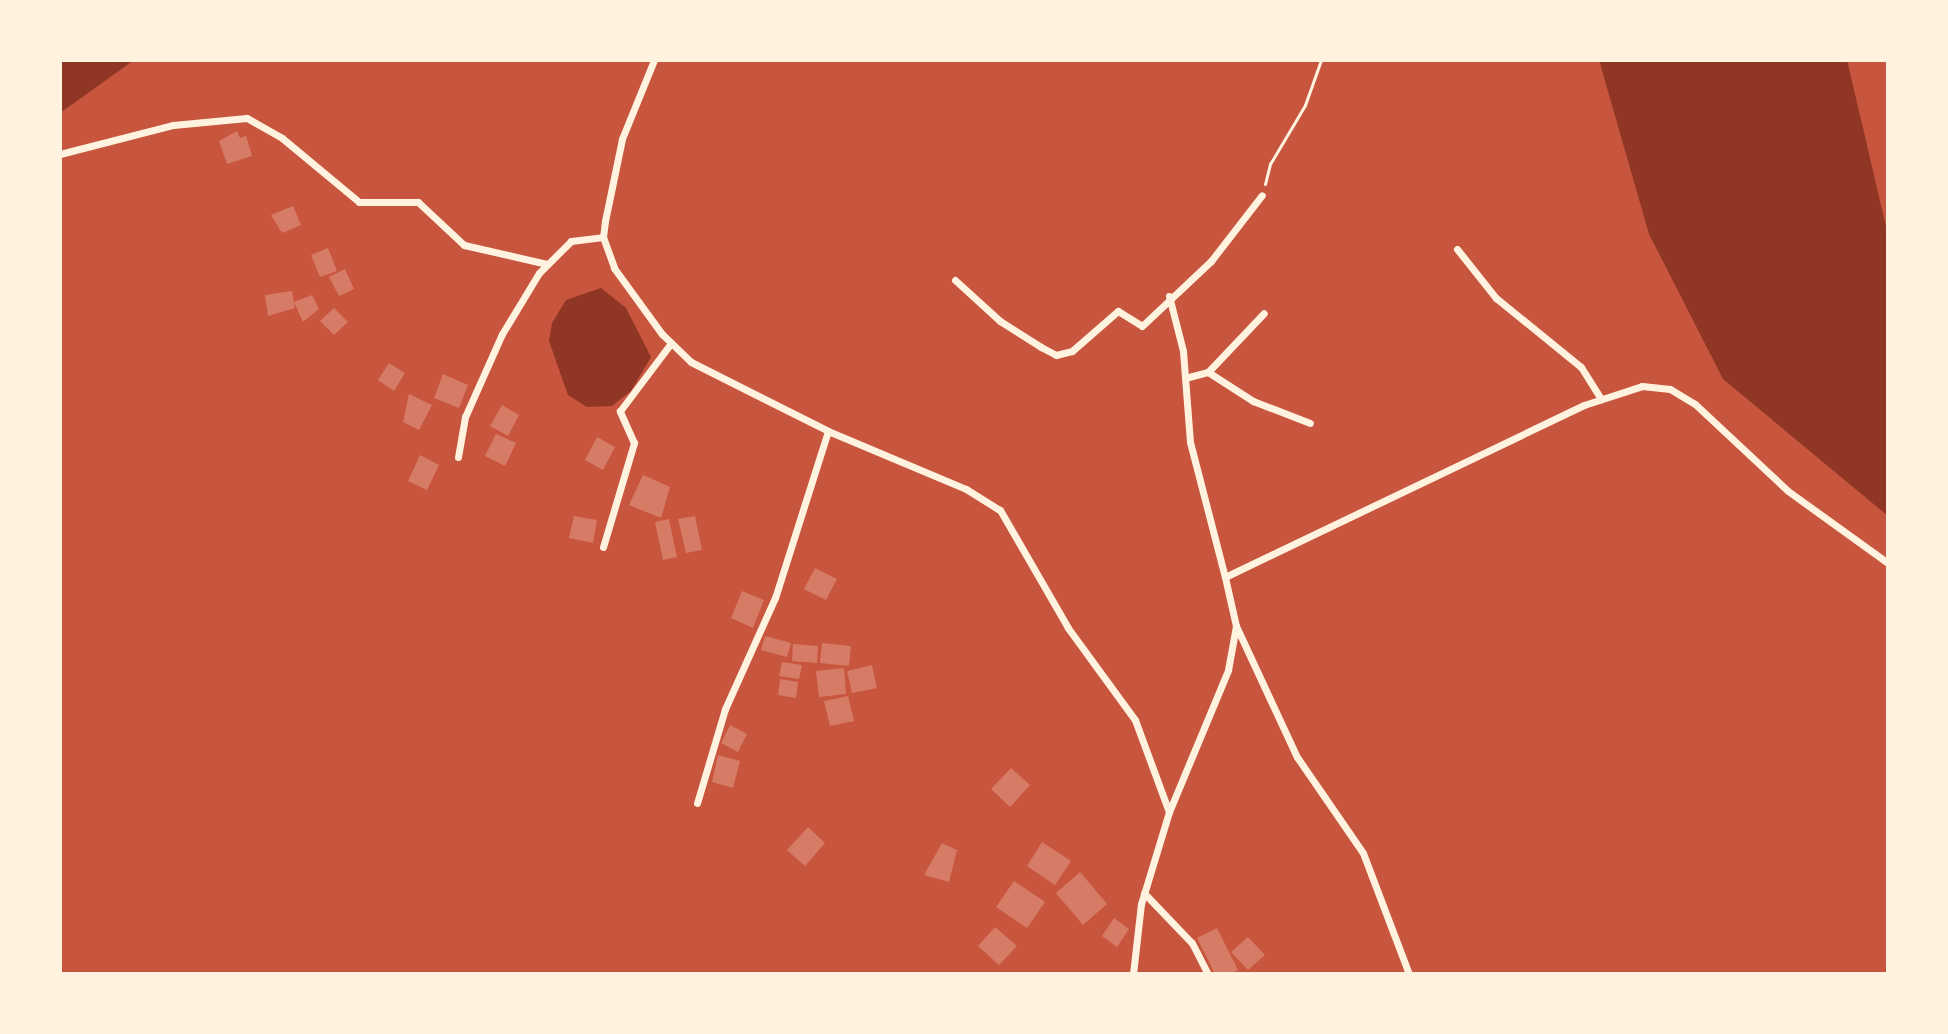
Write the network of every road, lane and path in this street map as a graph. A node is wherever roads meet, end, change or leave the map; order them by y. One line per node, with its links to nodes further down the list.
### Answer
1 (654, 60): 5 (street)
2 (1321, 60): 4 (path)
3 (60, 154): 7 (street)
4 (1262, 195): 9 (street)
5 (603, 237): 7 (street); 11 (street)
6 (1457, 249): 14 (street)
7 (547, 264): 17 (street)
8 (955, 280): 9 (street)
9 (1169, 296): 13 (street)
10 (1264, 313): 12 (street)
11 (671, 343): 16 (street); 18 (street)
12 (1208, 372): 13 (street); 15 (street)
13 (1185, 378): 20 (street)
14 (1601, 399): 19 (street); 20 (street)
15 (1310, 423)
16 (828, 431): 22 (street); 23 (street)
17 (458, 457)
18 (603, 547)
19 (1888, 563)
20 (1225, 577): 21 (street)
21 (1236, 626): 23 (street); 27 (street)
22 (697, 803)
23 (1169, 812): 24 (street)
24 (1144, 893): 25 (street); 26 (street)
25 (1133, 974)
26 (1208, 974)
27 (1409, 974)

